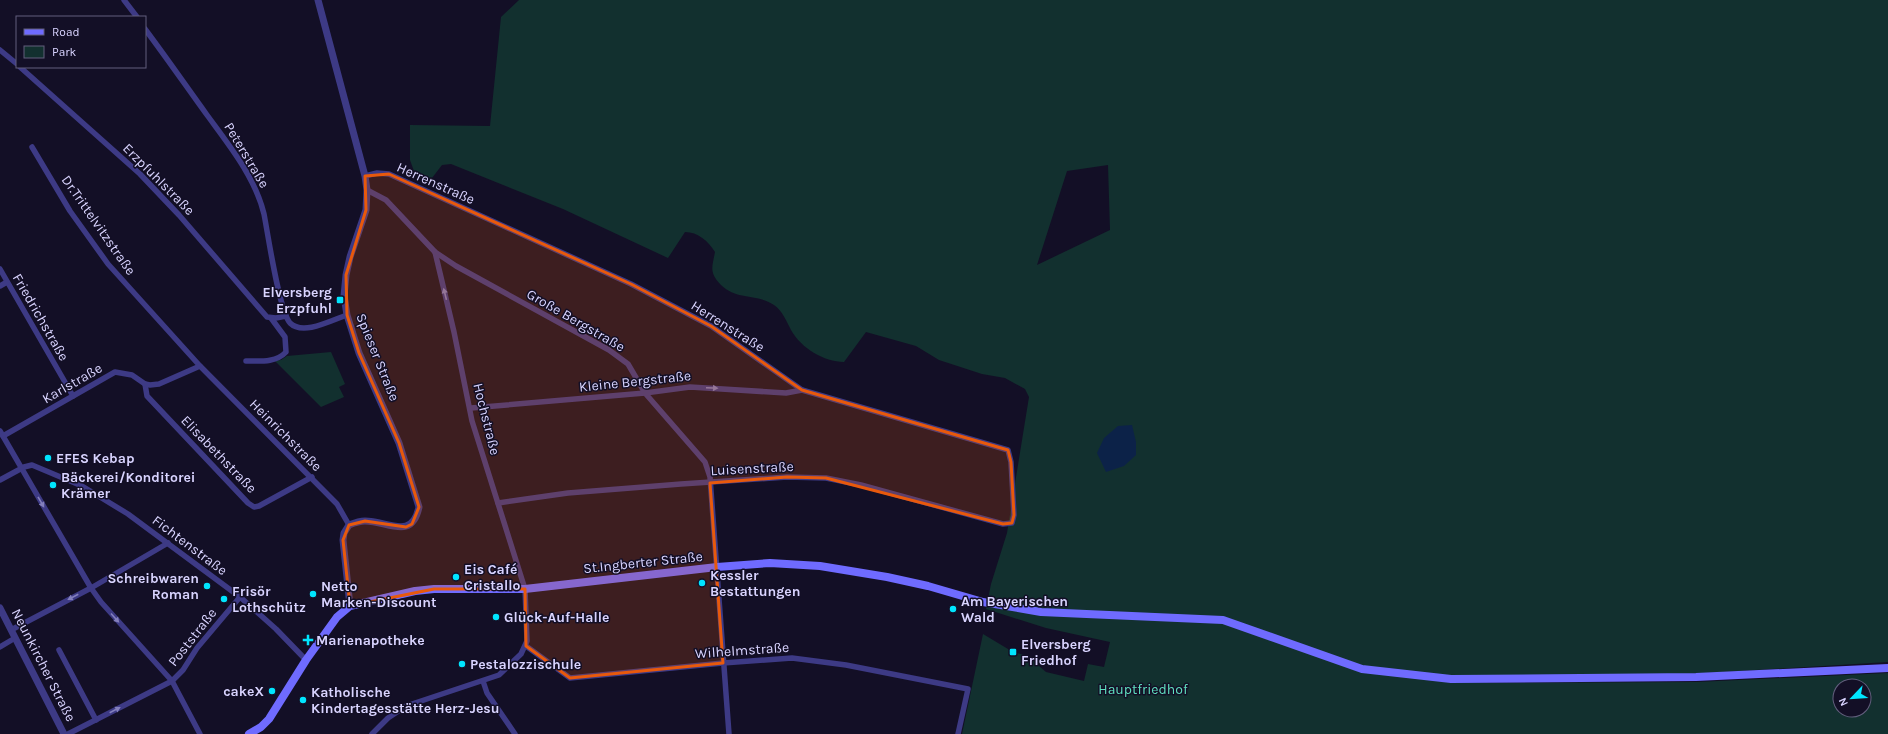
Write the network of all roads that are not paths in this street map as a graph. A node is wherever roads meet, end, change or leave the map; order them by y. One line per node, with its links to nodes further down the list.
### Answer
1 (124, 0): 3 (street)
2 (319, 2): 9 (street, Spieser Straße)
3 (135, 16)
4 (146, 30): 16 (street, Peterstraße)
5 (0, 50): 6 (street)
6 (16, 63)
7 (21, 68): 17 (street, Erzpfuhlstraße)
8 (32, 147): 19 (street, Dr.Trittelvitzstraße)
9 (365, 176): 10 (street, Spieser Straße); 21 (street, Herrenstraße)
10 (367, 190): 11 (street, Große Bergstraße); 15 (street, Spieser Straße)
11 (435, 252): 22 (street, Große Bergstraße); 24 (street, Hochstraße, one-way to 11)
12 (0, 269): 13 (street, Friedrichstraße)
13 (7, 282): 14 (street); 23 (street, Friedrichstraße)
14 (0, 286)
15 (347, 315): 16 (street); 32 (street, Spieser Straße)
16 (286, 316): 17 (street)
17 (271, 318): 18 (street, Erzpfuhlstraße)
18 (246, 361)
19 (200, 366): 20 (street); 27 (street, Heinrichstraße)
20 (145, 384): 23 (street, Karlstraße); 27 (street, Elisabethstraße)
21 (802, 390): 22 (street, Kleine Bergstraße, one-way to 21); 31 (street, Herrenstraße)
22 (645, 393): 24 (street, Kleine Bergstraße); 29 (street, Große Bergstraße)
23 (73, 396): 25 (street, Karlstraße)
24 (471, 408): 30 (street, Hochstraße)
25 (1, 434): 26 (street)
26 (21, 468): 28 (street); 33 (street, Fichtenstraße); 35 (street, one-way to 35)
27 (312, 477): 32 (street, Heinrichstraße)
28 (0, 480)
29 (710, 483): 30 (street, Luisenstraße); 31 (street, Luisenstraße); 34 (street, Große Bergstraße)
30 (498, 503): 36 (street, Hochstraße)
31 (1003, 524)
32 (349, 525): 38 (street)
33 (168, 543): 35 (street); 37 (street, Fichtenstraße)
34 (717, 567): 36 (main road, St.Ingberter Straße); 46 (street, Große Bergstraße); 47 (main road, St.Ingberter Straße)
35 (91, 588): 40 (street, one-way to 40); 48 (street, one-way to 48)
36 (525, 589): 38 (main road, St.Ingberter Straße); 42 (street, Hochstraße)
37 (240, 597): 45 (street, Fichtenstraße); 48 (street, Poststraße)
38 (350, 606): 45 (main road, St.Ingberter Straße)
39 (0, 608): 40 (street, Neunkircher Straße)
40 (11, 630): 41 (street, Neunkircher Straße)
41 (15, 638): 43 (street); 52 (street, Neunkircher Straße)
42 (526, 646): 46 (street, Wilhelmstraße); 49 (street)
43 (0, 647)
44 (59, 650): 50 (street)
45 (306, 660): 55 (main road, St.Ingberter Straße)
46 (723, 663): 57 (street, Große Bergstraße); 58 (street, Wilhelmstraße)
47 (1888, 668)
48 (172, 681): 50 (street, Poststraße, one-way to 48); 54 (street)
49 (483, 681): 51 (street); 56 (street)
50 (96, 720): 53 (street, Poststraße)
51 (376, 733)
52 (64, 734)
53 (68, 734)
54 (200, 734)
55 (249, 734)
56 (515, 734)
57 (729, 734)
58 (958, 734)

